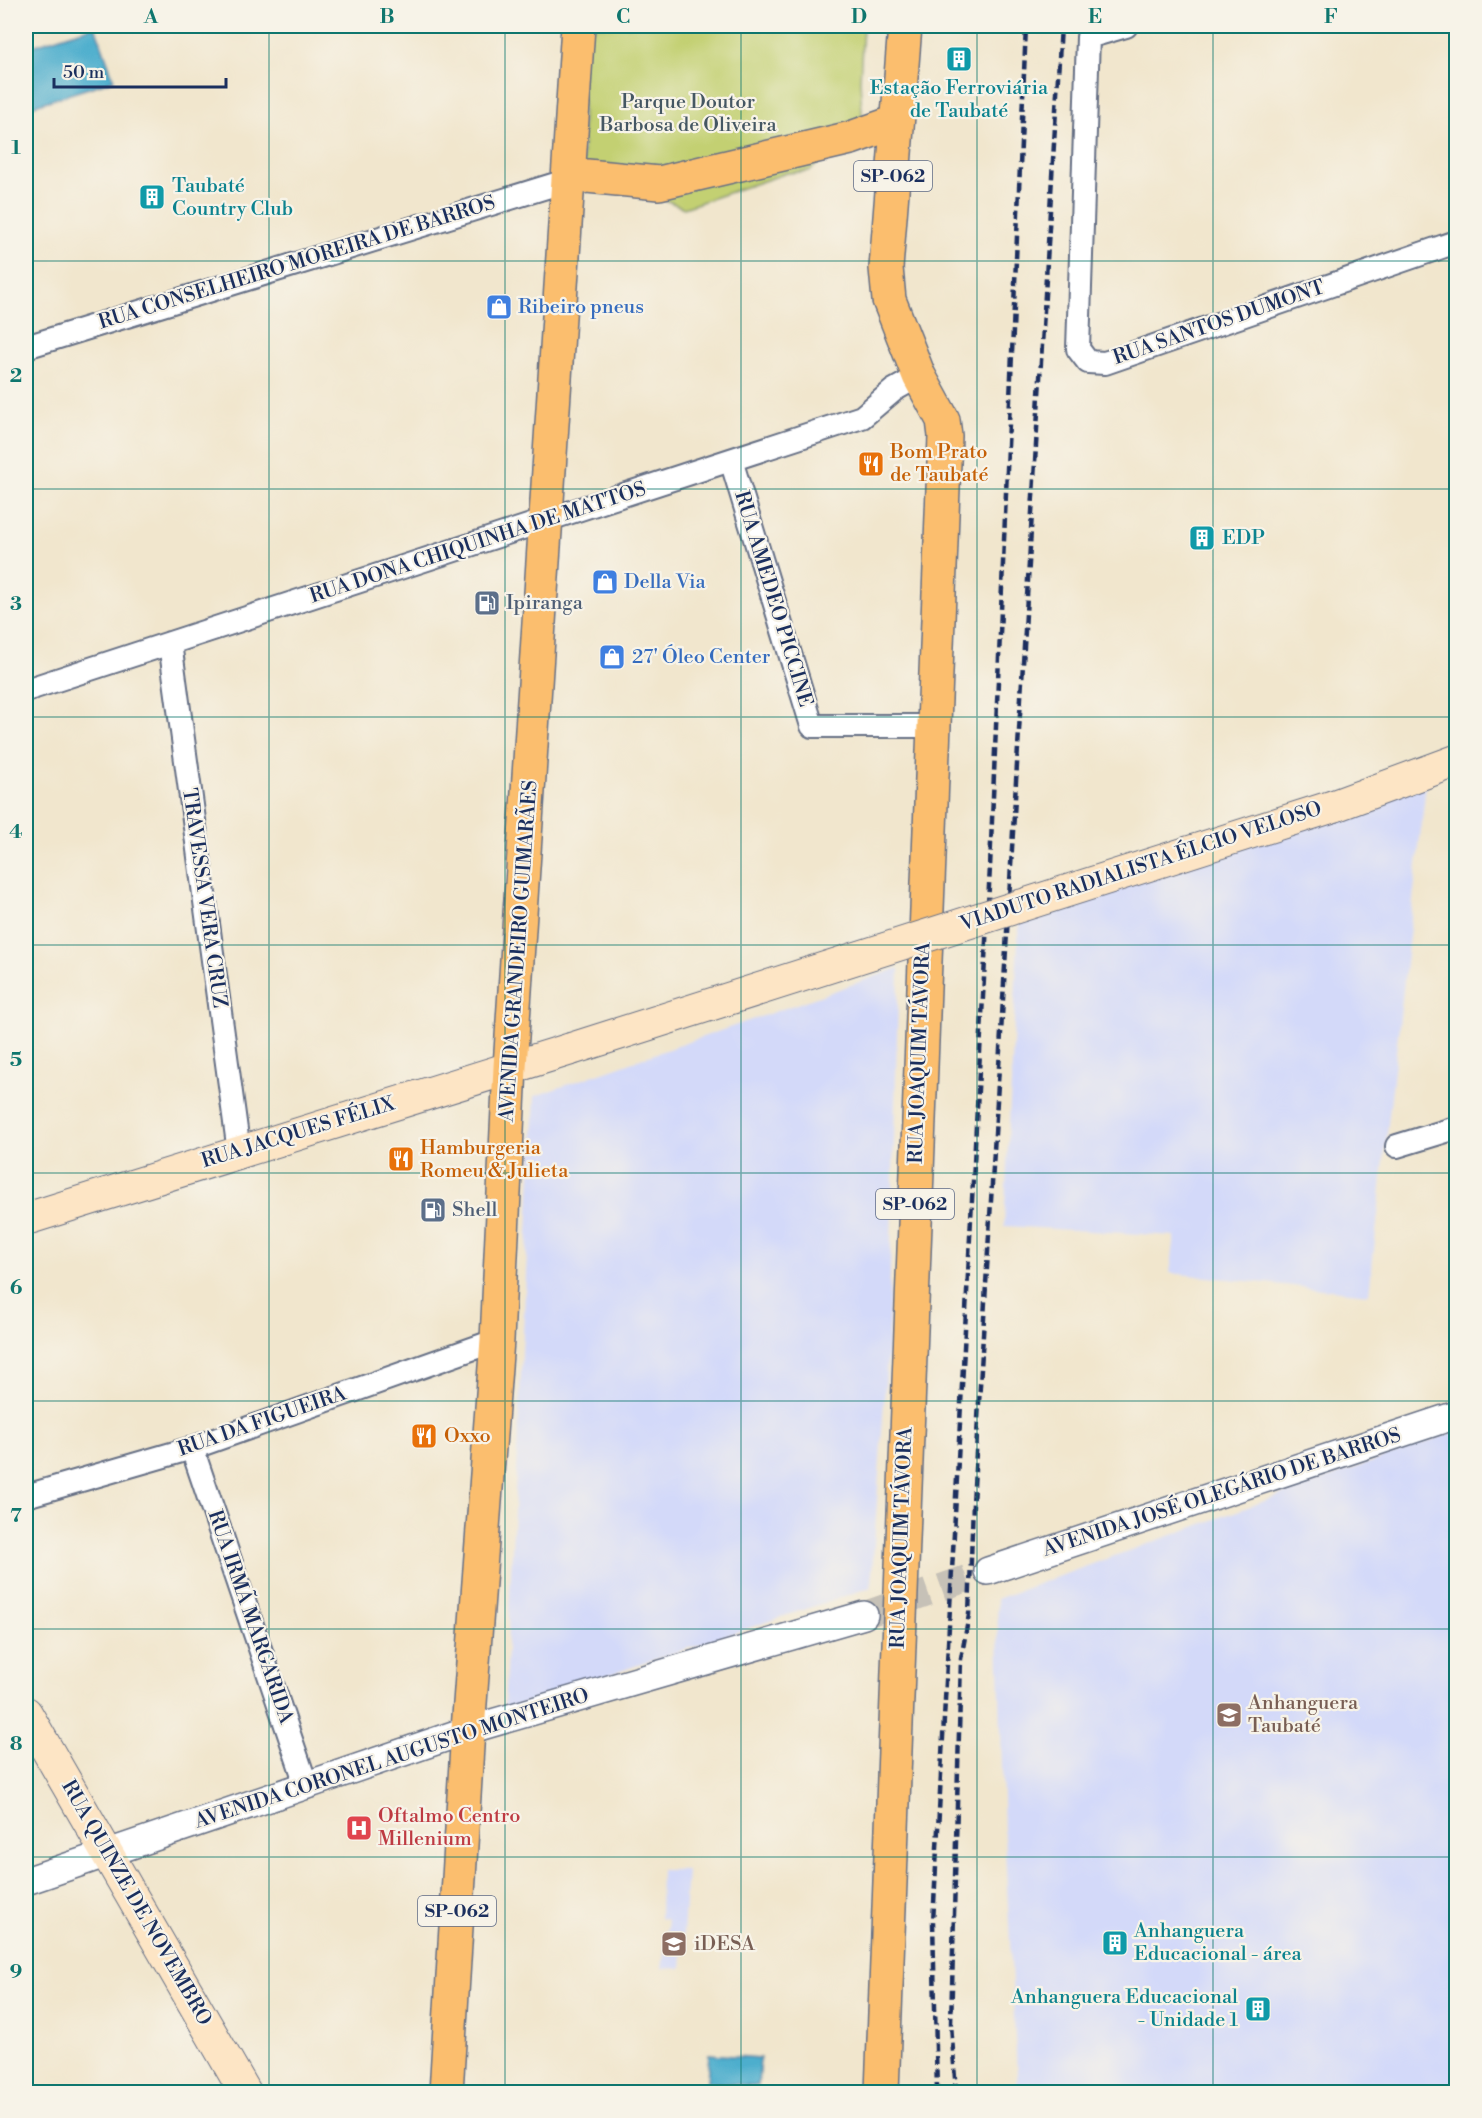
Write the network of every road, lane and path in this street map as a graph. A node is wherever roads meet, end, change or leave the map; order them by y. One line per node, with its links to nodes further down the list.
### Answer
1 (578, 26): 5 (main road, AVENIDA GRANDEIRO GUIMARÃES / SP-062)
2 (905, 26): 4 (main road, RUA JOAQUIM TÁVORA / SP-062)
3 (1126, 26): 6 (street, RUA SANTOS DUMONT)
4 (896, 122): 5 (main road); 8 (main road, RUA JOAQUIM TÁVORA / SP-062)
5 (569, 180): 7 (street, RUA CONSELHEIRO MOREIRA DE BARROS); 10 (main road, AVENIDA GRANDEIRO GUIMARÃES / SP-062)
6 (1456, 242)
7 (26, 347)
8 (919, 376): 9 (street, RUA DONA CHIQUINHA DE MATTOS); 13 (main road, RUA JOAQUIM TÁVORA / SP-062)
9 (731, 460): 10 (street, RUA DONA CHIQUINHA DE MATTOS); 13 (street, RUA AMEDEO PICCINE)
10 (548, 520): 11 (street, RUA DONA CHIQUINHA DE MATTOS); 16 (main road, AVENIDA GRANDEIRO GUIMARÃES / SP-062)
11 (170, 643): 12 (street, RUA DONA CHIQUINHA DE MATTOS); 19 (street, TRAVESSA VERA CRUZ)
12 (26, 690)
13 (932, 726): 34 (main road, RUA JOAQUIM TÁVORA / SP-062)
14 (1456, 760): 15 (main road, VIADUTO RADIALISTA ÉLCIO VELOSO, bridge)
15 (571, 1049): 16 (main road, RUA JACQUES FÉLIX)
16 (510, 1067): 19 (main road, RUA JACQUES FÉLIX); 21 (main road, AVENIDA GRANDEIRO GUIMARÃES / SP-062)
17 (1456, 1128): 18 (street)
18 (1397, 1146)
19 (239, 1152): 20 (main road, RUA JACQUES FÉLIX)
20 (26, 1219)
21 (497, 1340): 23 (street, RUA DA FIGUEIRA); 28 (main road, AVENIDA GRANDEIRO GUIMARÃES / SP-062)
22 (1456, 1415): 25 (street, AVENIDA JOSÉ OLEGÁRIO DE BARROS)
23 (192, 1448): 24 (street, RUA DA FIGUEIRA); 29 (street, RUA IRMÃ MARGARIDA)
24 (26, 1496)
25 (988, 1571)
26 (864, 1615): 28 (street, AVENIDA CORONEL AUGUSTO MONTEIRO)
27 (26, 1713): 30 (main road, RUA QUINZE DE NOVEMBRO)
28 (468, 1730): 29 (street, AVENIDA CORONEL AUGUSTO MONTEIRO); 33 (main road, AVENIDA GRANDEIRO GUIMARÃES / SP-062)
29 (308, 1787): 30 (street, AVENIDA CORONEL AUGUSTO MONTEIRO)
30 (107, 1852): 31 (street, AVENIDA CORONEL AUGUSTO MONTEIRO); 32 (main road, RUA QUINZE DE NOVEMBRO)
31 (26, 1881)
32 (245, 2092)
33 (446, 2092)
34 (882, 2092)

